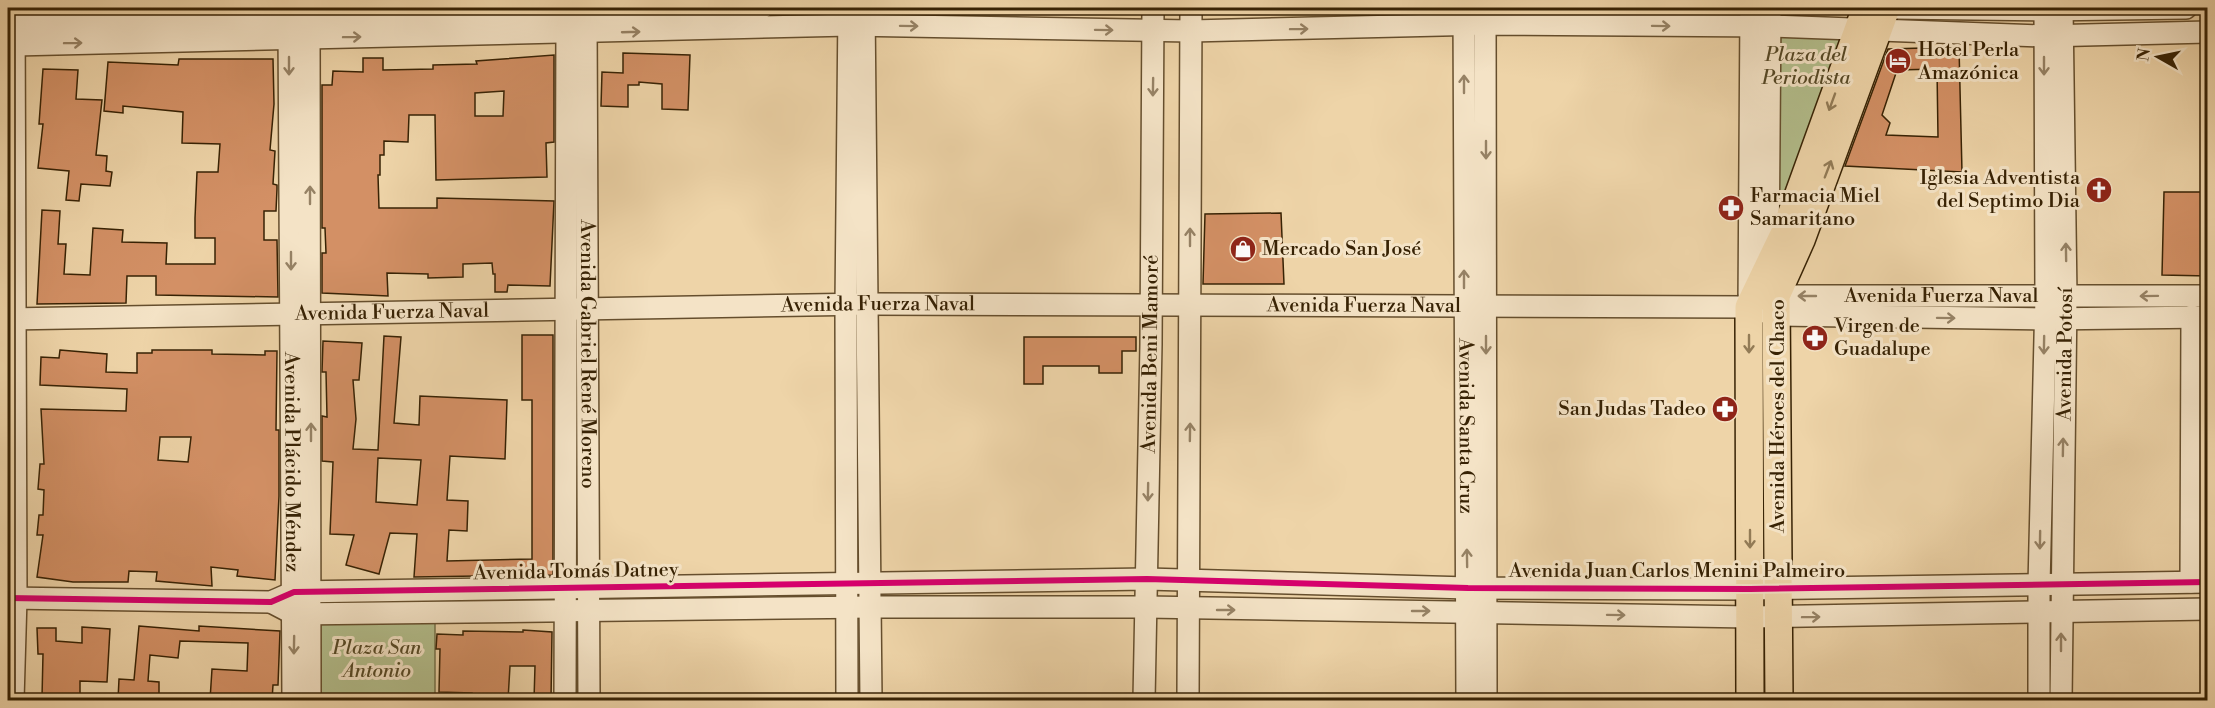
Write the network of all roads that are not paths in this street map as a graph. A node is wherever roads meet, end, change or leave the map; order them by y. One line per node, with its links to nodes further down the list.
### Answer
1 (762, 8): 12 (street)
2 (1153, 8): 15 (street, Avenida Beni Mamoré)
3 (1191, 8): 16 (street, Avenida Beni Mamoré)
4 (1893, 8): 6 (street)
5 (2186, 8): 6 (street)
6 (2053, 9): 18 (street, Avenida Potosí)
7 (1870, 14): 11 (street); 18 (street); 21 (main road, Avenida Héroes del Chaco)
8 (857, 16): 12 (street, one-way to 8); 15 (street, one-way to 15); 22 (street); 23 (street)
9 (1464, 16): 10 (street); 16 (street, one-way to 9); 27 (street, Avenida Santa Cruz, one-way to 9)
10 (1485, 16): 11 (street, one-way to 11); 25 (street, Avenida Santa Cruz, one-way to 25)
11 (1760, 17): 21 (street); 21 (street)
12 (576, 18): 13 (street); 28 (street, Avenida Gabriel René Moreno); 29 (street, Avenida Gabriel René Moreno)
13 (299, 22): 14 (street); 30 (street, Avenida Plácido Méndez)
14 (14, 26): 32 (street)
15 (1154, 30): 16 (street); 26 (street, Avenida Beni Mamoré, one-way to 26)
16 (1191, 31): 24 (street, Avenida Beni Mamoré, one-way to 16)
17 (2208, 32): 18 (street)
18 (2053, 36): 20 (street, Avenida Potosí)
19 (2208, 296): 20 (street, Avenida Fuerza Naval, one-way to 20)
20 (2056, 297): 21 (street, Avenida Fuerza Naval, one-way to 21); 33 (street, Avenida Potosí)
21 (1767, 298): 25 (street, Avenida Fuerza Naval); 33 (street, Avenida Fuerza Naval, one-way to 33); 44 (main road, Avenida Héroes del Chaco, one-way to 44); 45 (main road, Avenida Héroes del Chaco)
22 (869, 304): 23 (street, Avenida Fuerza Naval); 26 (street, Avenida Fuerza Naval); 39 (street)
23 (846, 305): 29 (street, Avenida Fuerza Naval); 38 (street)
24 (1190, 306): 26 (street, Avenida Fuerza Naval); 27 (street, Avenida Fuerza Naval); 35 (street, Avenida Beni Mamoré, one-way to 24)
25 (1486, 306): 27 (street, Avenida Fuerza Naval); 42 (street, Avenida Santa Cruz, one-way to 42)
26 (1150, 307): 34 (street, Avenida Beni Mamoré, one-way to 34)
27 (1464, 307): 42 (street, Avenida Santa Cruz, one-way to 27)
28 (567, 309): 29 (street, Avenida Fuerza Naval); 30 (street, Avenida Fuerza Naval); 43 (street, Avenida Gabriel René Moreno)
29 (588, 309): 41 (street, Avenida Gabriel René Moreno)
30 (301, 314): 32 (street, Avenida Fuerza Naval); 46 (street, Avenida Plácido Méndez)
31 (2200, 317): 33 (street, Avenida Fuerza Naval); 36 (street)
32 (11, 319): 47 (street)
33 (2055, 319): 37 (street, Avenida Potosí, one-way to 33); 40 (street, Avenida Potosí, one-way to 40)
34 (1147, 579): 35 (street, Avenida Juan Carlos Menini Palmeiro); 39 (street, Avenida Tomás Datney); 51 (street, Avenida Beni Mamoré)
35 (1189, 579): 42 (street, Avenida Juan Carlos Menini Palmeiro); 54 (street, Avenida Beni Mamoré)
36 (2199, 582): 37 (street, Avenida Juan Carlos Menini Palmeiro)
37 (2062, 584): 40 (street, Avenida Juan Carlos Menini Palmeiro); 57 (street, Avenida Potosí)
38 (846, 585): 39 (street, Avenida Tomás Datney); 41 (street, Avenida Tomás Datney); 49 (street)
39 (871, 585): 50 (street)
40 (2039, 585): 45 (street, Avenida Juan Carlos Menini Palmeiro); 58 (street, Avenida Potosí)
41 (590, 588): 43 (street, Avenida Tomás Datney); 53 (street, Avenida Gabriel René Moreno)
42 (1477, 588): 44 (street, Avenida Juan Carlos Menini Palmeiro); 56 (street, Avenida Santa Cruz)
43 (567, 589): 46 (street, Avenida Tomás Datney); 55 (street, Avenida Gabriel René Moreno)
44 (1750, 589): 45 (street, Avenida Juan Carlos Menini Palmeiro); 60 (main road, Avenida Héroes del Chaco)
45 (1779, 589): 61 (main road, Avenida Héroes del Chaco)
46 (303, 592): 48 (street, Avenida Tomás Datney); 59 (street, Avenida Plácido Méndez)
47 (12, 598): 48 (street, Avenida Tomás Datney); 62 (street)
48 (271, 602): 59 (street, Avenida Tomás Datney)
49 (846, 607): 50 (street, Avenida Tomás Datney); 53 (street, Avenida Tomás Datney); 67 (street)
50 (872, 607): 51 (street, Avenida Tomás Datney); 68 (street)
51 (1146, 608): 54 (street); 69 (street, Avenida Beni Mamoré)
52 (2208, 609): 57 (street)
53 (591, 610): 55 (street, Avenida Tomás Datney); 66 (street, Avenida Gabriel René Moreno)
54 (1188, 610): 56 (street, one-way to 56); 70 (street, Avenida Beni Mamoré)
55 (567, 611): 59 (street, Avenida Tomás Datney); 65 (street, Avenida Gabriel René Moreno)
56 (1477, 612): 60 (street, one-way to 60); 71 (street, Avenida Santa Cruz); 72 (street, Avenida Santa Cruz)
57 (2061, 612): 58 (street); 76 (street, Avenida Potosí, one-way to 57)
58 (2039, 613): 61 (street, one-way to 58); 75 (street, Avenida Potosí)
59 (303, 614): 63 (street, Avenida Plácido Méndez, one-way to 63); 64 (street, Avenida Plácido Méndez)
60 (1750, 617): 61 (street); 73 (main road, Avenida Héroes del Chaco)
61 (1779, 617): 74 (main road, Avenida Héroes del Chaco)
62 (13, 700)
63 (293, 700)
64 (310, 700)
65 (565, 700)
66 (589, 700)
67 (847, 700)
68 (871, 700)
69 (1144, 700)
70 (1188, 700)
71 (1467, 700)
72 (1486, 700)
73 (1750, 700)
74 (1779, 700)
75 (2039, 700)
76 (2061, 700)

